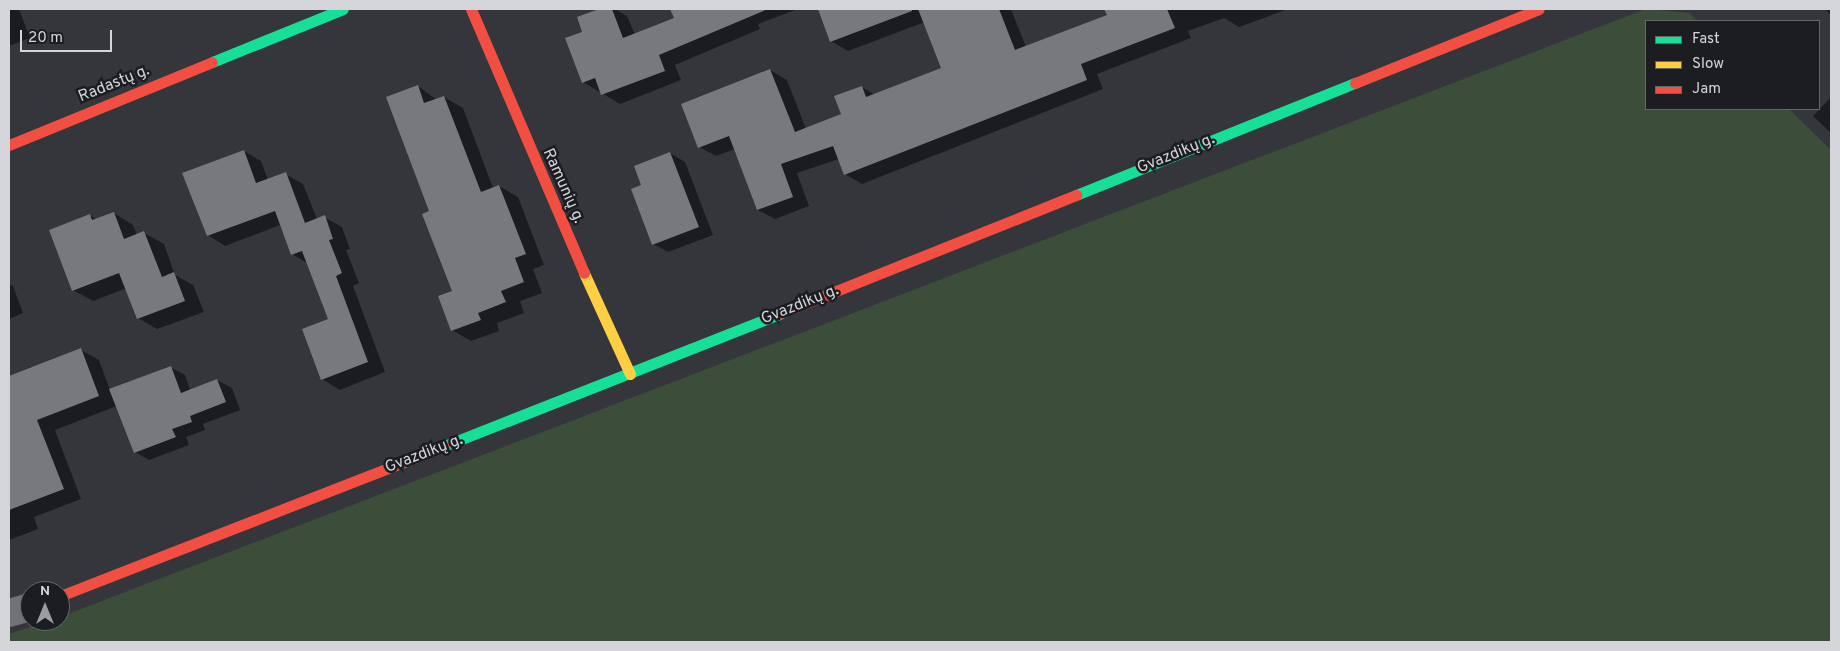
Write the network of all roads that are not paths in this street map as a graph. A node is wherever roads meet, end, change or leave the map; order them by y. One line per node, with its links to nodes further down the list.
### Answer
1 (343, 9): 4 (street, Radastų g.)
2 (471, 9): 5 (street, Ramunių g.)
3 (1539, 9): 5 (street, Gvazdikų g.)
4 (9, 144)
5 (630, 374): 6 (street, Gvazdikų g.)
6 (70, 592)

